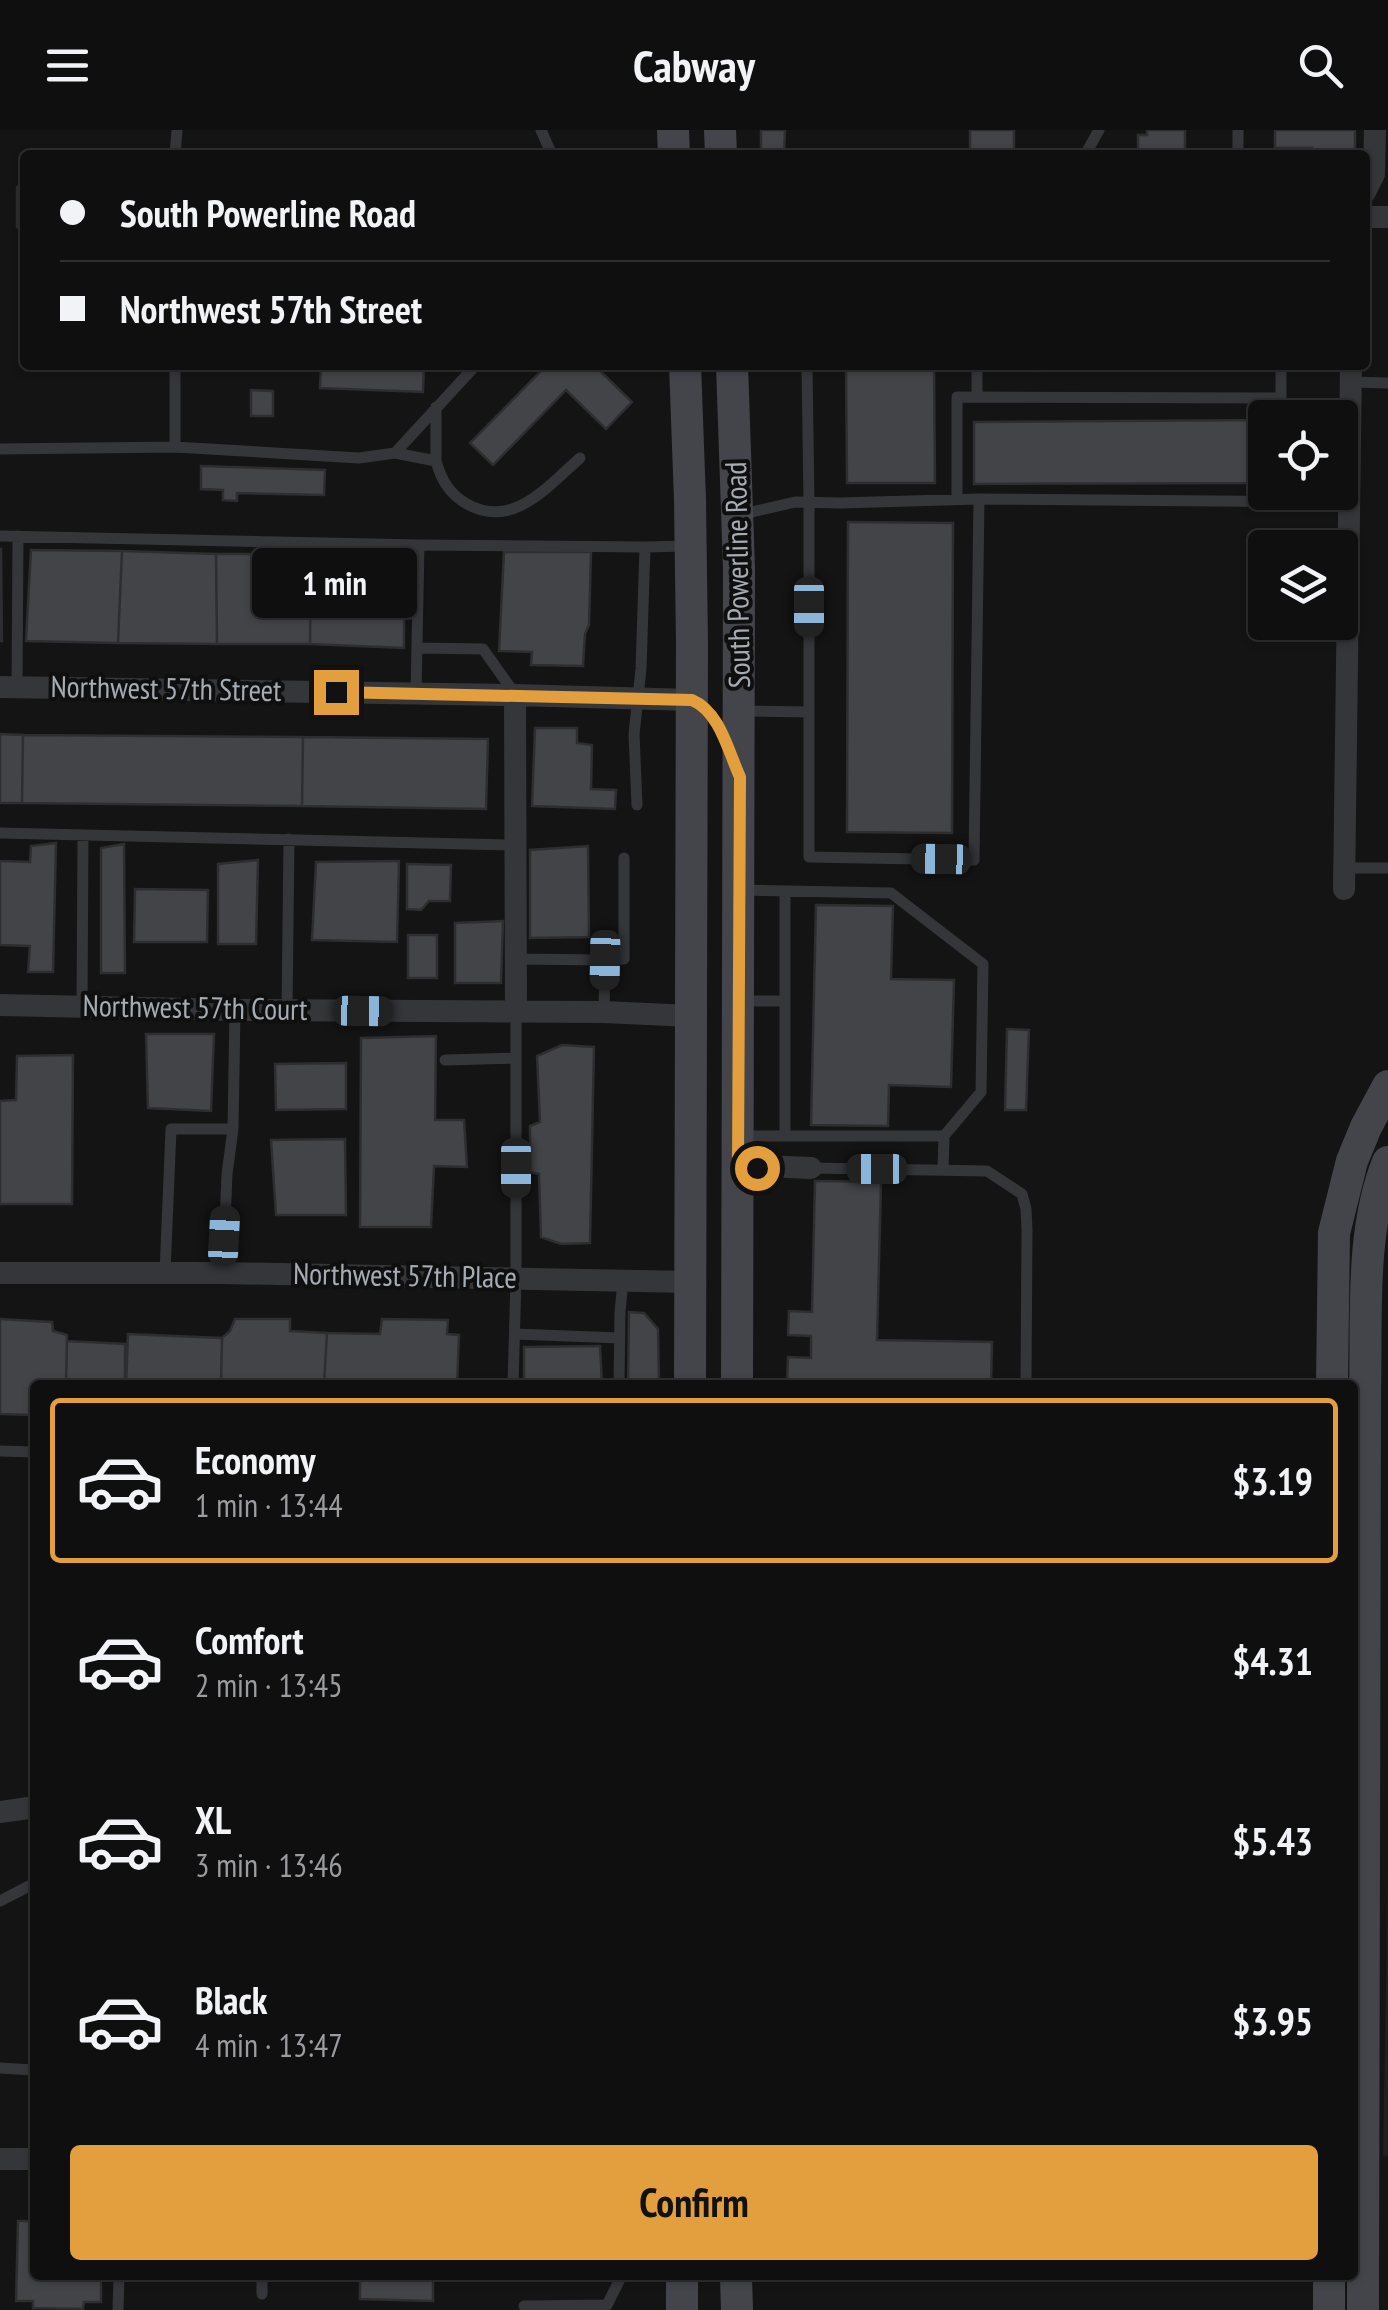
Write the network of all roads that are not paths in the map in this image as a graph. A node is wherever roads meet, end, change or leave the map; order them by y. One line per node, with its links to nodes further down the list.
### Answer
1 (1374, 130): 2 (street)
2 (1370, 182)
3 (175, 370): 16 (lane)
4 (471, 370): 15 (lane)
5 (684, 370): 31 (main road, South Powerline Road)
6 (732, 370): 26 (main road, South Powerline Road)
7 (807, 370): 24 (lane)
8 (977, 370): 12 (lane)
9 (1282, 370): 13 (lane)
10 (1351, 373): 11 (lane); 14 (street)
11 (1388, 383)
12 (977, 397): 13 (lane); 22 (lane)
13 (1281, 398)
14 (1351, 400)
15 (436, 408): 18 (lane); 20 (lane)
16 (175, 447): 17 (lane); 18 (lane)
17 (0, 449)
18 (395, 453): 20 (lane)
19 (580, 458): 20 (lane)
20 (436, 461)
21 (1248, 497): 23 (lane)
22 (957, 499): 23 (lane); 24 (lane)
23 (979, 499): 40 (lane)
24 (810, 502): 26 (lane); 40 (lane)
25 (1349, 510): 49 (street)
26 (738, 515): 39 (main road, South Powerline Road)
27 (0, 536): 28 (lane)
28 (18, 536): 29 (lane); 34 (lane)
29 (418, 545): 30 (lane); 33 (lane)
30 (645, 546): 31 (lane); 37 (lane)
31 (691, 546): 32 (main road, South Powerline Road)
32 (692, 644): 38 (main road, South Powerline Road); 39 (main road)
33 (417, 648): 35 (lane); 36 (lane)
34 (9, 687): 35 (street, Northwest 57th Street)
35 (416, 693): 36 (street, Northwest 57th Street)
36 (515, 695): 37 (street, Northwest 57th Street); 46 (street)
37 (638, 698): 38 (street, Northwest 57th Street); 42 (lane)
38 (692, 700): 41 (main road); 62 (main road, South Powerline Road)
39 (739, 712): 40 (lane); 41 (main road, South Powerline Road)
40 (809, 712)
41 (740, 777): 50 (main road, South Powerline Road)
42 (637, 806)
43 (0, 833): 44 (lane)
44 (82, 835): 45 (lane); 57 (lane)
45 (289, 840): 46 (lane); 59 (lane)
46 (515, 844): 52 (street)
47 (624, 858): 53 (lane)
48 (1388, 868): 49 (lane)
49 (1344, 878)
50 (739, 890): 51 (lane); 54 (main road, South Powerline Road)
51 (785, 890): 55 (lane); 69 (lane)
52 (515, 959): 53 (lane); 61 (street)
53 (605, 960): 60 (lane)
54 (738, 1001): 55 (lane); 63 (main road, South Powerline Road)
55 (785, 1001): 68 (lane)
56 (0, 1005): 57 (street, Northwest 57th Court)
57 (82, 1007): 58 (street, Northwest 57th Court)
58 (235, 1010): 59 (street, Northwest 57th Court); 67 (lane)
59 (287, 1010): 61 (street, Northwest 57th Court)
60 (604, 1012): 61 (street, Northwest 57th Court); 62 (street, Northwest 57th Court)
61 (516, 1013): 64 (lane)
62 (691, 1016): 63 (main road); 79 (main road, South Powerline Road)
63 (738, 1052): 70 (main road, South Powerline Road)
64 (515, 1058): 65 (lane); 77 (lane)
65 (445, 1060)
66 (1388, 1086): 87 (main road)
67 (234, 1129): 75 (lane); 76 (lane)
68 (785, 1136): 69 (lane); 70 (lane)
69 (944, 1136): 73 (lane)
70 (738, 1151): 72 (street); 85 (main road, South Powerline Road)
71 (1388, 1162): 88 (main road)
72 (811, 1168): 73 (lane)
73 (943, 1170): 86 (lane)
74 (0, 1273): 75 (street, Northwest 57th Place)
75 (165, 1273): 76 (street, Northwest 57th Place)
76 (223, 1273): 77 (street, Northwest 57th Place)
77 (516, 1278): 78 (street, Northwest 57th Place); 80 (lane)
78 (623, 1281): 79 (street, Northwest 57th Place); 81 (lane)
79 (690, 1282): 84 (main road, South Powerline Road)
80 (514, 1334): 81 (lane); 82 (lane)
81 (620, 1338): 83 (lane)
82 (514, 1380)
83 (620, 1380)
84 (690, 1380)
85 (737, 1380)
86 (1026, 1380)
87 (1332, 1380)
88 (1359, 1390): 99 (main road)
89 (0, 1451): 90 (lane)
90 (30, 1452)
91 (30, 1808): 92 (street)
92 (0, 1812)
93 (30, 1885): 94 (lane)
94 (0, 1901)
95 (0, 2068): 96 (lane)
96 (30, 2070)
97 (30, 2159): 98 (street)
98 (0, 2160)
99 (1358, 2184): 112 (main road)
100 (119, 2280): 108 (lane)
101 (262, 2280): 106 (lane)
102 (619, 2280): 107 (lane)
103 (682, 2280): 109 (main road)
104 (736, 2280): 110 (main road)
105 (1329, 2280): 111 (main road)
106 (262, 2294)
107 (524, 2306)
108 (118, 2310)
109 (682, 2310)
110 (737, 2310)
111 (1329, 2310)
112 (1364, 2310)

